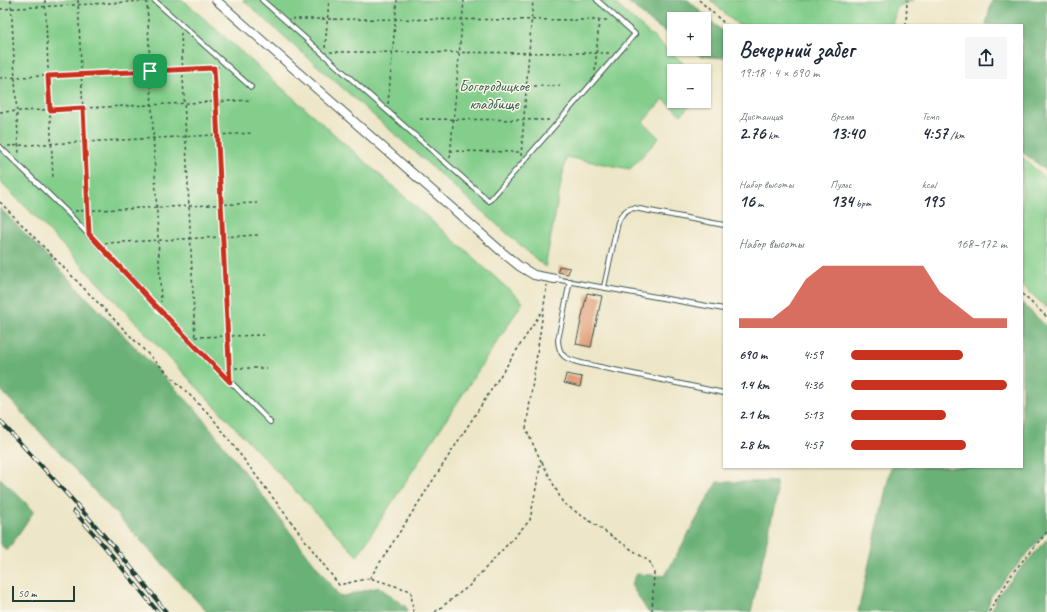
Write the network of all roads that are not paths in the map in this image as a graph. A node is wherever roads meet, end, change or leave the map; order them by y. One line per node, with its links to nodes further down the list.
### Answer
1 (154, 0): 5 (lane)
2 (216, 0): 8 (street)
3 (262, 0): 4 (lane)
4 (597, 0)
5 (251, 87)
6 (0, 147): 13 (lane)
7 (723, 225): 10 (lane)
8 (551, 278): 9 (lane)
9 (570, 281): 10 (lane); 12 (lane)
10 (604, 287): 11 (lane)
11 (723, 309)
12 (723, 393)
13 (270, 422)

